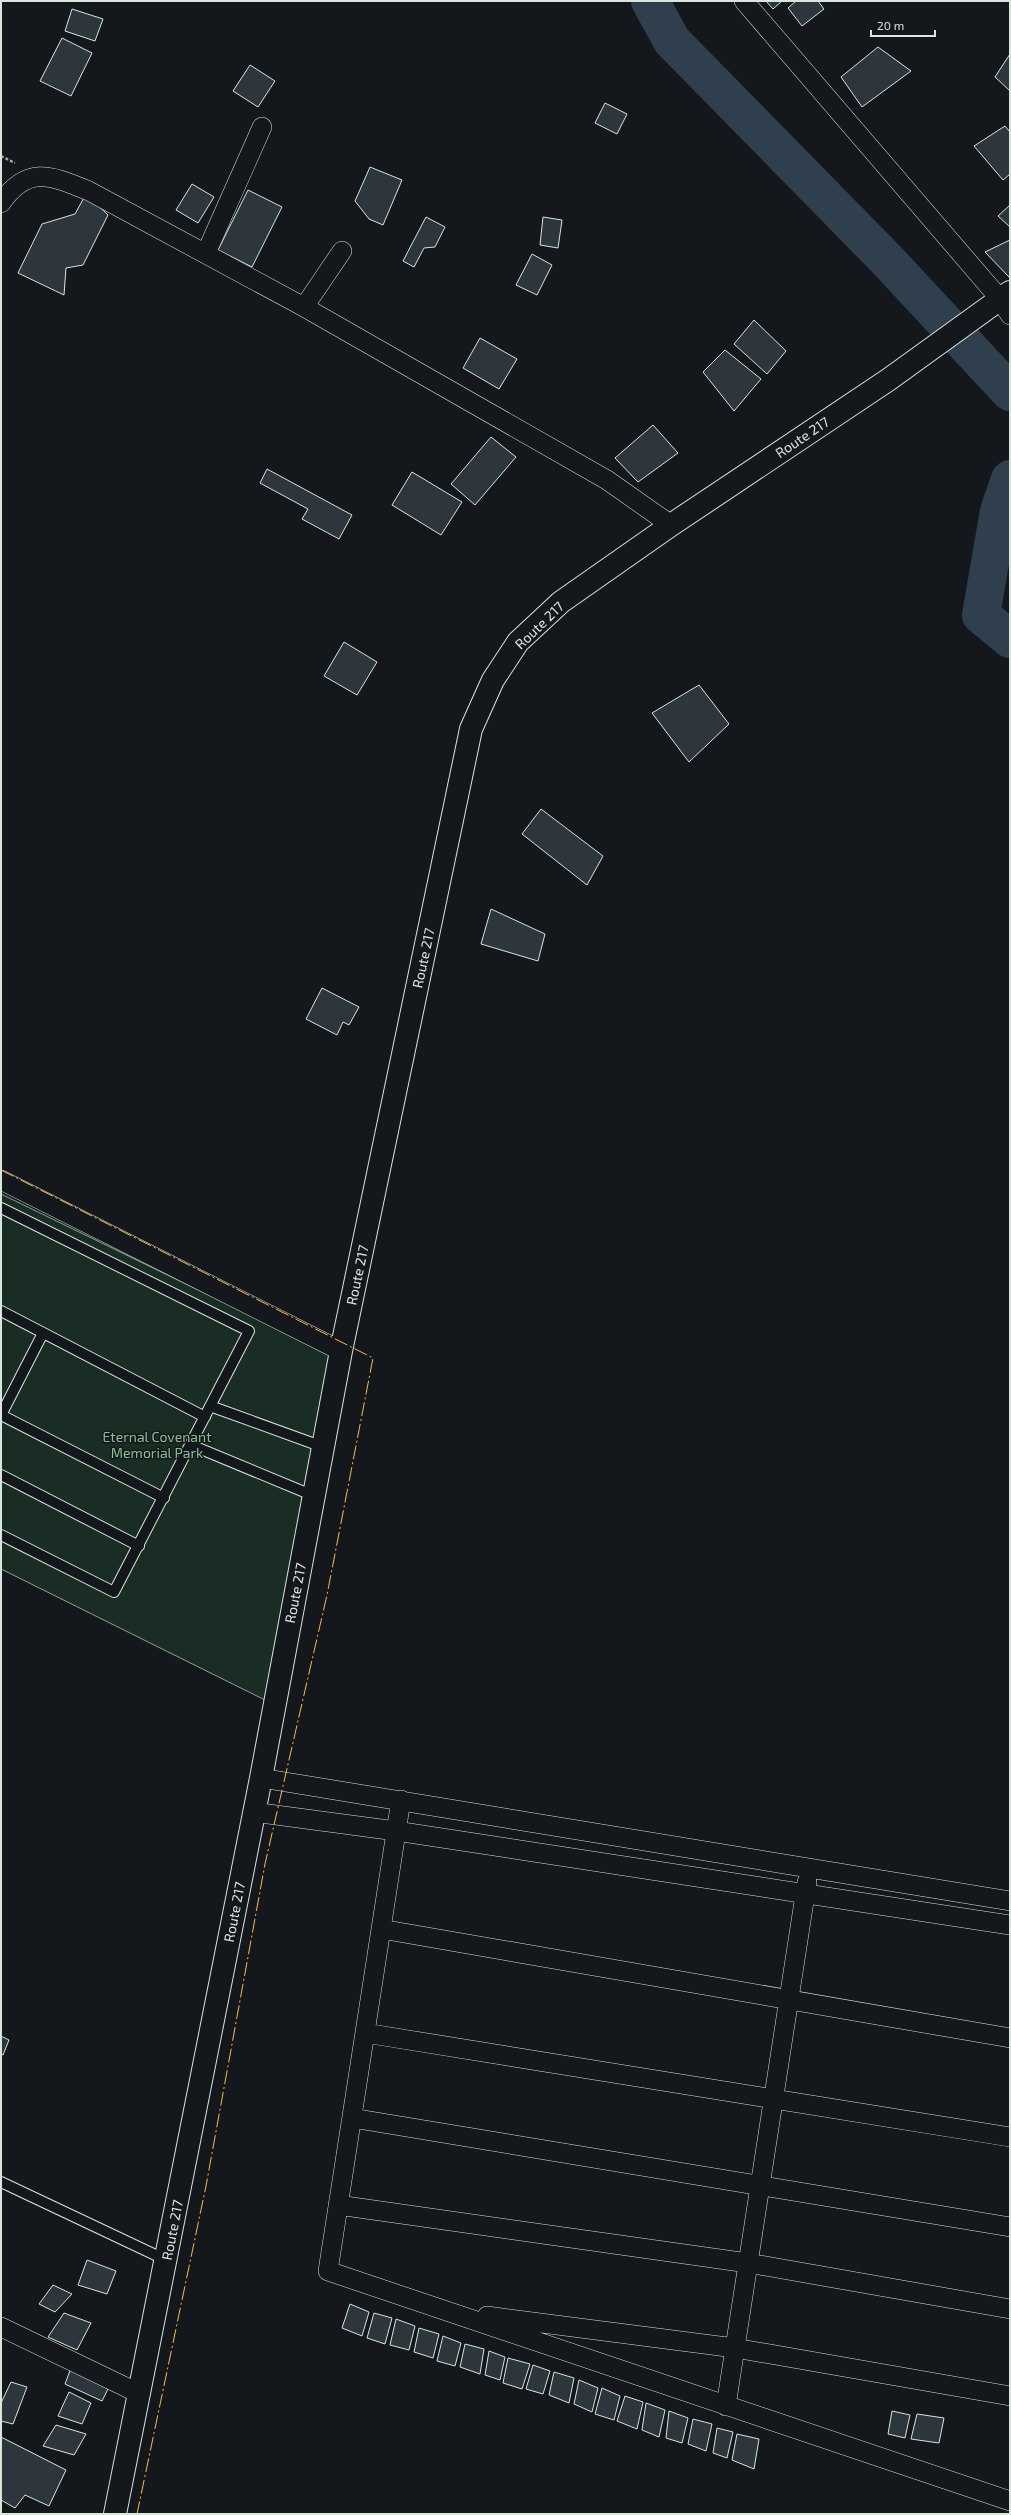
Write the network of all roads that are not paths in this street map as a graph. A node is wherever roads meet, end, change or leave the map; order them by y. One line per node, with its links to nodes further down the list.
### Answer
1 (744, 1): 6 (street)
2 (262, 126): 5 (street)
3 (1, 203): 5 (street)
4 (342, 251): 7 (street)
5 (206, 253): 7 (street)
6 (1007, 302): 8 (main road, Route 217)
7 (304, 307): 8 (street)
8 (672, 525): 13 (main road, Route 217)
9 (1, 1180): 13 (street)
10 (1, 1208): 14 (lane)
11 (1, 1311): 12 (lane)
12 (44, 1333): 15 (lane); 16 (lane)
13 (341, 1351): 18 (main road, Route 217)
14 (210, 1406): 16 (lane); 18 (lane)
15 (1, 1415): 21 (lane)
16 (205, 1417): 17 (lane)
17 (191, 1445): 20 (lane); 21 (lane)
18 (323, 1447): 20 (main road, Route 217)
19 (1, 1475): 23 (lane)
20 (314, 1496): 24 (main road, Route 217)
21 (164, 1498): 23 (lane)
22 (1, 1535): 23 (lane)
23 (139, 1546)
24 (260, 1778): 25 (street); 26 (main road, Route 217)
25 (401, 1800): 27 (street); 28 (street)
26 (253, 1812): 27 (street); 43 (main road, Route 217)
27 (396, 1831): 29 (street); 32 (street)
28 (810, 1866): 29 (street); 30 (street)
29 (805, 1893): 31 (street); 33 (street)
30 (1010, 1901)
31 (1010, 1925)
32 (381, 1929): 33 (street); 34 (street)
33 (789, 1999): 35 (street); 36 (street)
34 (365, 2032): 36 (street); 37 (street)
35 (1010, 2038)
36 (774, 2097): 38 (street); 40 (street)
37 (352, 2118): 40 (street); 41 (street)
38 (1010, 2137)
39 (1, 2182): 43 (lane)
40 (760, 2185): 42 (street); 44 (street)
41 (338, 2205): 44 (street); 46 (street)
42 (1010, 2228)
43 (166, 2260): 49 (main road, Route 217)
44 (748, 2263): 45 (street); 48 (street)
45 (1010, 2309)
46 (446, 2311): 48 (street); 51 (street)
47 (1, 2327): 49 (street)
48 (735, 2348): 50 (street); 51 (street)
49 (138, 2393): 53 (main road, Route 217)
50 (1010, 2396)
51 (726, 2406): 52 (street)
52 (1010, 2501)
53 (115, 2514)

